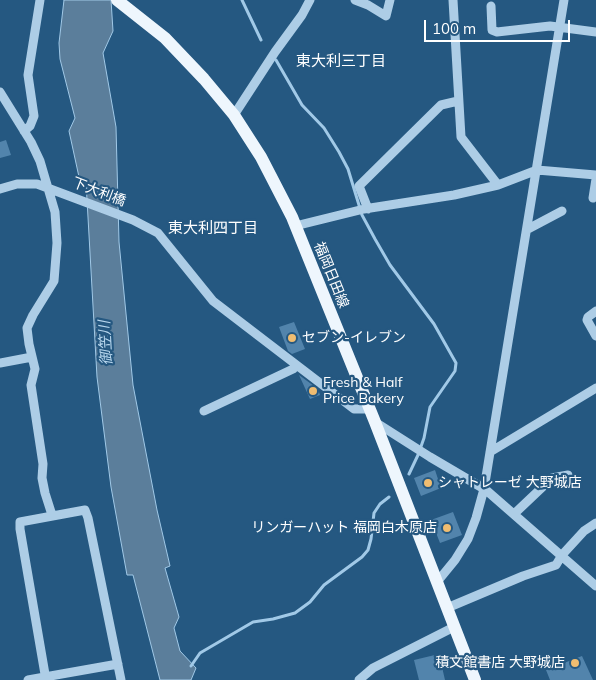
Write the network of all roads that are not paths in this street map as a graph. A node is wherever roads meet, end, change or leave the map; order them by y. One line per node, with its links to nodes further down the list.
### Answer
1 (40, 0): 14 (street)
2 (310, 0): 13 (street)
3 (356, 0): 4 (street)
4 (390, 0)
5 (451, 0): 12 (street)
6 (564, 0): 9 (street)
7 (121, 3): 13 (main road, 福岡日田線)
8 (491, 6): 9 (street)
9 (560, 26): 10 (street); 15 (street)
10 (596, 32)
11 (0, 92): 14 (street)
12 (458, 101): 18 (street); 22 (street)
13 (234, 115): 24 (main road, 福岡日田線)
14 (24, 131): 20 (street)
15 (537, 170): 16 (street); 18 (street); 25 (street)
16 (596, 175)
17 (596, 179): 21 (street)
18 (498, 185): 22 (street)
19 (0, 189): 20 (street, 下大利橋)
20 (51, 189): 28 (street); 30 (street, 下大利橋)
21 (593, 198)
22 (363, 210): 24 (street)
23 (562, 211): 25 (street)
24 (295, 226): 32 (main road, 福岡日田線)
25 (528, 229): 35 (street)
26 (596, 311): 27 (street)
27 (596, 336)
28 (32, 356): 29 (street); 39 (street)
29 (0, 364)
30 (296, 366): 32 (street, 下大利橋); 33 (street)
31 (596, 388): 35 (street)
32 (369, 409): 34 (main road, 福岡日田線)
33 (204, 411)
34 (375, 422): 37 (street); 42 (main road, 福岡日田線)
35 (490, 452): 37 (street)
36 (568, 475): 38 (street)
37 (484, 488): 38 (street); 42 (street)
38 (514, 514): 41 (street)
39 (52, 515): 46 (street); 47 (street)
40 (596, 523): 41 (street)
41 (562, 555): 43 (street); 44 (street)
42 (438, 582): 44 (main road, 福岡日田線)
43 (596, 586)
44 (448, 608): 45 (main road, 福岡日田線)
45 (454, 627): 50 (street); 51 (main road, 福岡日田線)
46 (118, 664): 47 (street); 49 (street)
47 (46, 678): 48 (street)
48 (28, 680)
49 (121, 680)
50 (359, 680)
51 (476, 680)

